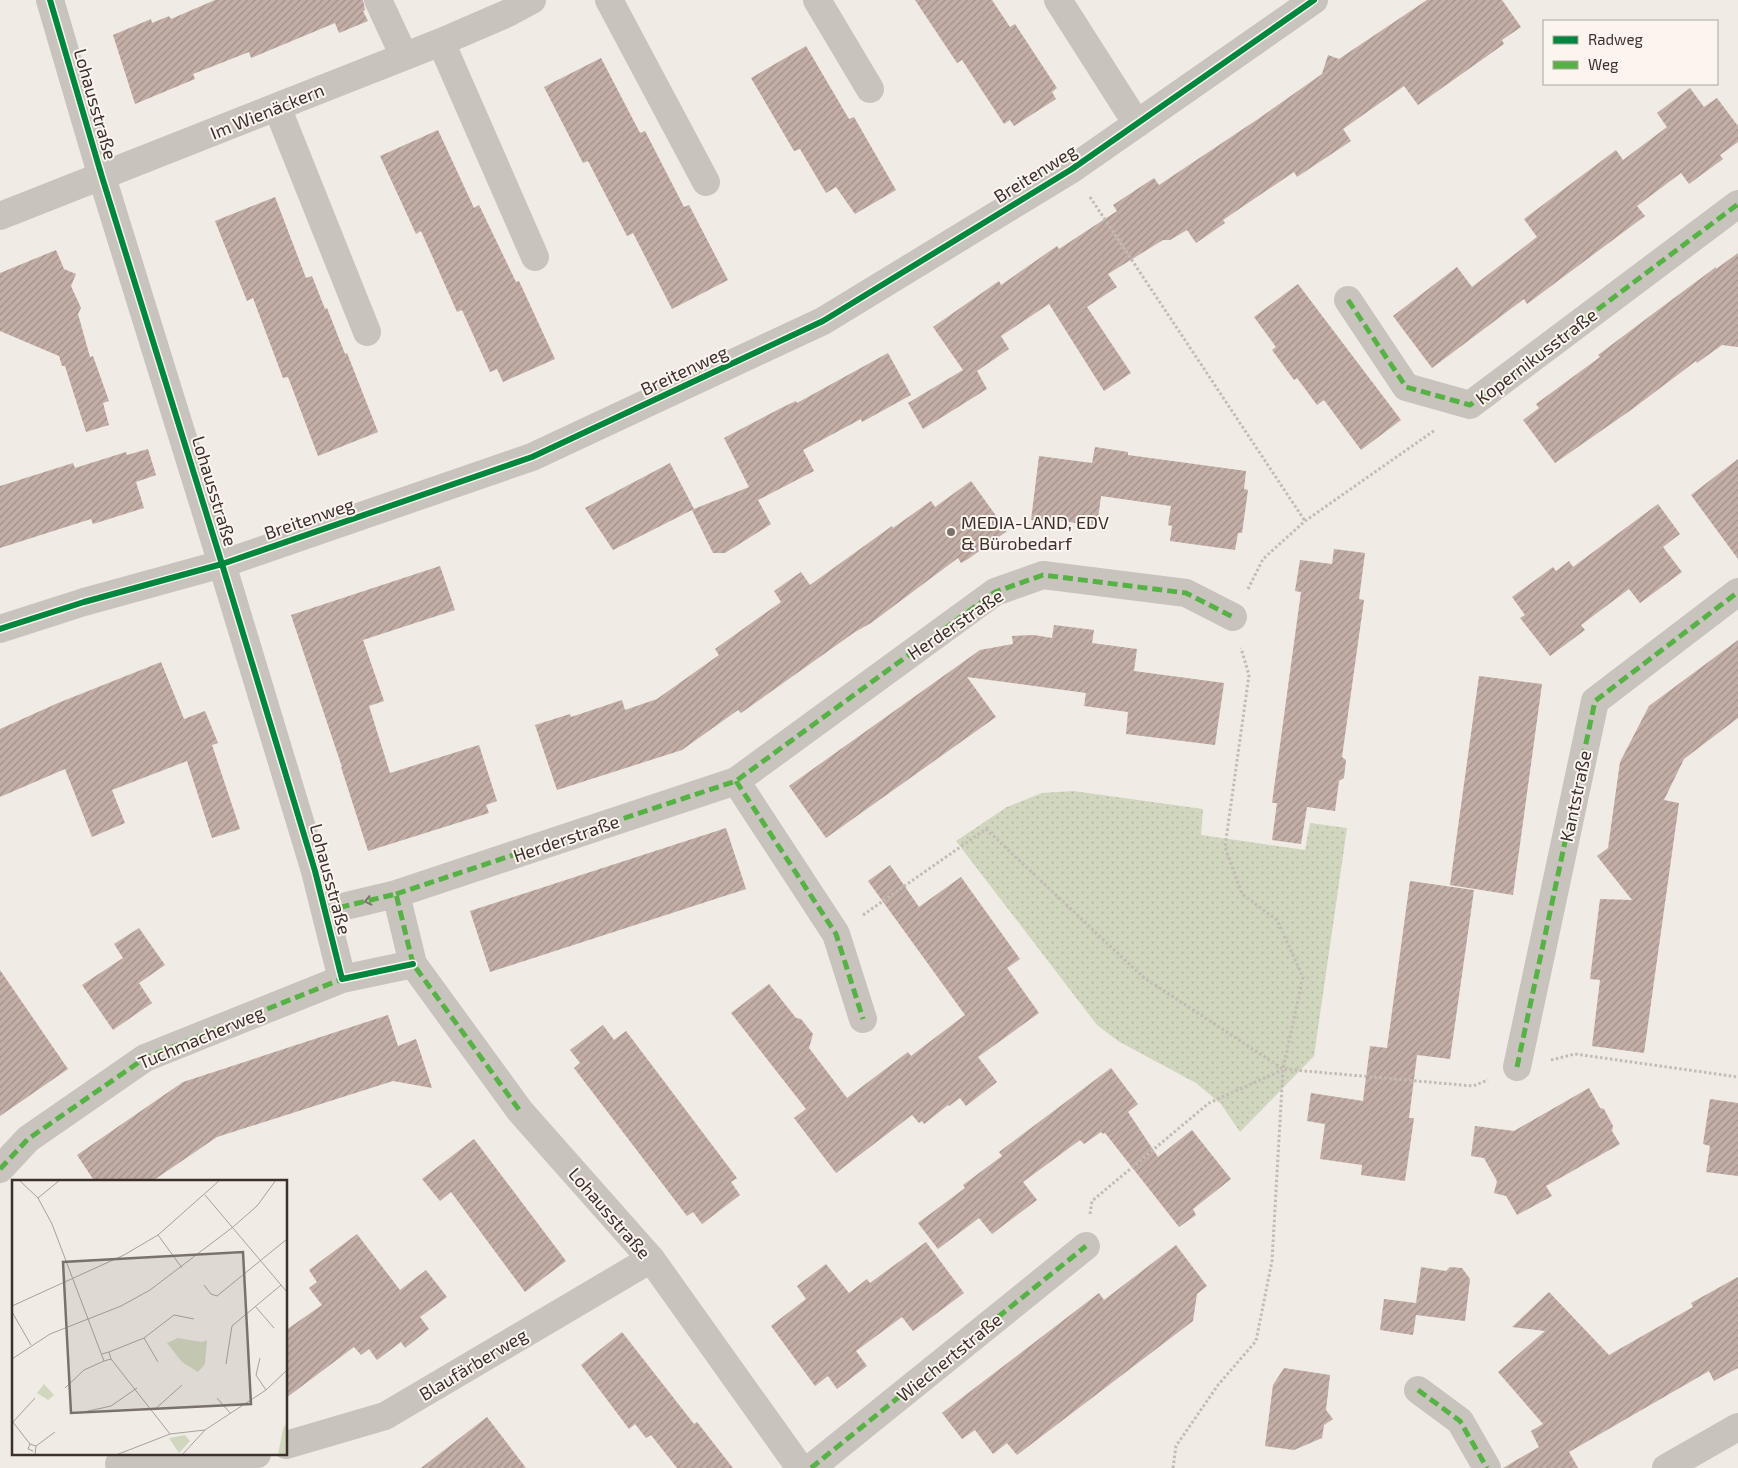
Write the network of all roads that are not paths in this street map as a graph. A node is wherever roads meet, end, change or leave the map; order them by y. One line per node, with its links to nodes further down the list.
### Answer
1 (50, 0): 14 (street, Lohausstraße)
2 (378, 0): 10 (street)
3 (532, 0): 8 (street, Im Wienäckern)
4 (610, 0): 15 (street)
5 (817, 0): 11 (street)
6 (1058, 0): 13 (street)
7 (1314, 0): 13 (street, Breitenweg)
8 (505, 6): 9 (street, Im Wienäckern)
9 (441, 42): 10 (street, Im Wienäckern); 18 (street)
10 (404, 56): 12 (street, Im Wienäckern)
11 (870, 89)
12 (277, 107): 14 (street, Im Wienäckern); 20 (street)
13 (1137, 124): 21 (street, Breitenweg)
14 (102, 177): 17 (street, Im Wienäckern); 21 (street, Lohausstraße)
15 (706, 182)
16 (1738, 204): 19 (street, Kopernikusstraße)
17 (0, 216)
18 (535, 257)
19 (1348, 300)
20 (367, 332)
21 (222, 564): 24 (street, Breitenweg); 27 (street, Lohausstraße)
22 (1738, 592): 31 (street, Kantstraße)
23 (1233, 617): 25 (street, Herderstraße)
24 (0, 629)
25 (736, 781): 26 (street, Herderstraße); 30 (street)
26 (396, 894): 27 (street, Lohausstraße, one-way to 27); 28 (street, Lohausstraße)
27 (325, 911): 29 (street, Lohausstraße)
28 (413, 964): 29 (street); 34 (street, Lohausstraße)
29 (342, 979): 32 (street, Tuchmacherweg)
30 (862, 1019)
31 (1517, 1068)
32 (0, 1169)
33 (1086, 1246): 41 (street, Wiechertstraße)
34 (651, 1259): 37 (street, Blaufärberweg); 40 (street, Lohausstraße)
35 (1418, 1390): 42 (street)
36 (1738, 1427): 43 (street)
37 (288, 1445)
38 (229, 1456): 39 (street)
39 (119, 1464)
40 (800, 1468)
41 (811, 1468)
42 (1487, 1468)
43 (1666, 1468)

